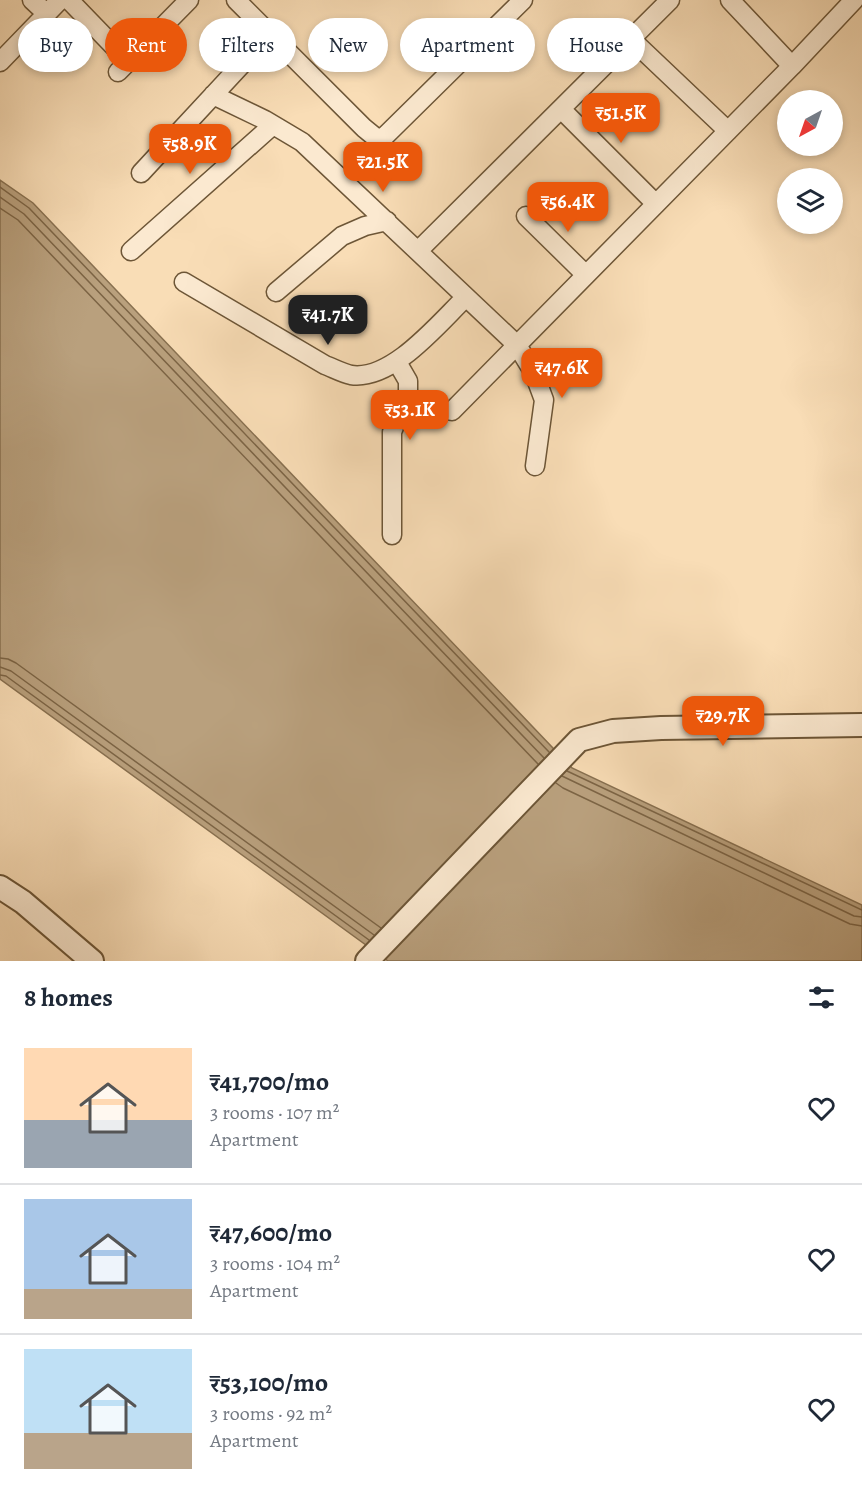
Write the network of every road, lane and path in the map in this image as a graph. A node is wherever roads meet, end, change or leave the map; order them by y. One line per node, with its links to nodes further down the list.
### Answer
1 (32, 0): 10 (street)
2 (60, 0): 10 (street)
3 (69, 0): 4 (street)
4 (189, 0)
5 (236, 0): 11 (street)
6 (523, 0): 14 (street)
7 (670, 0): 12 (street)
8 (730, 0): 16 (street)
9 (854, 0): 16 (street)
10 (47, 14): 15 (street)
11 (254, 18)
12 (645, 25)
13 (645, 52): 22 (street)
14 (296, 60)
15 (0, 62)
16 (792, 66): 22 (street)
17 (234, 72): 19 (street)
18 (598, 72): 20 (street)
19 (213, 94): 21 (street); 23 (street)
20 (561, 109): 24 (street); 28 (street)
21 (273, 125): 26 (street); 27 (street)
22 (728, 131): 24 (street)
23 (141, 173)
24 (656, 204): 29 (street)
25 (526, 216): 29 (street)
26 (387, 222): 28 (street); 31 (street)
27 (130, 251)
28 (418, 251): 32 (street)
29 (586, 275): 33 (street)
30 (184, 282): 34 (street)
31 (276, 292)
32 (466, 297): 33 (street); 34 (street)
33 (517, 345): 35 (street); 36 (street)
34 (397, 362): 37 (street)
35 (452, 411)
36 (535, 466)
37 (392, 535)
38 (862, 725): 41 (street)
39 (0, 887): 40 (street)
40 (92, 961)
41 (367, 961)

